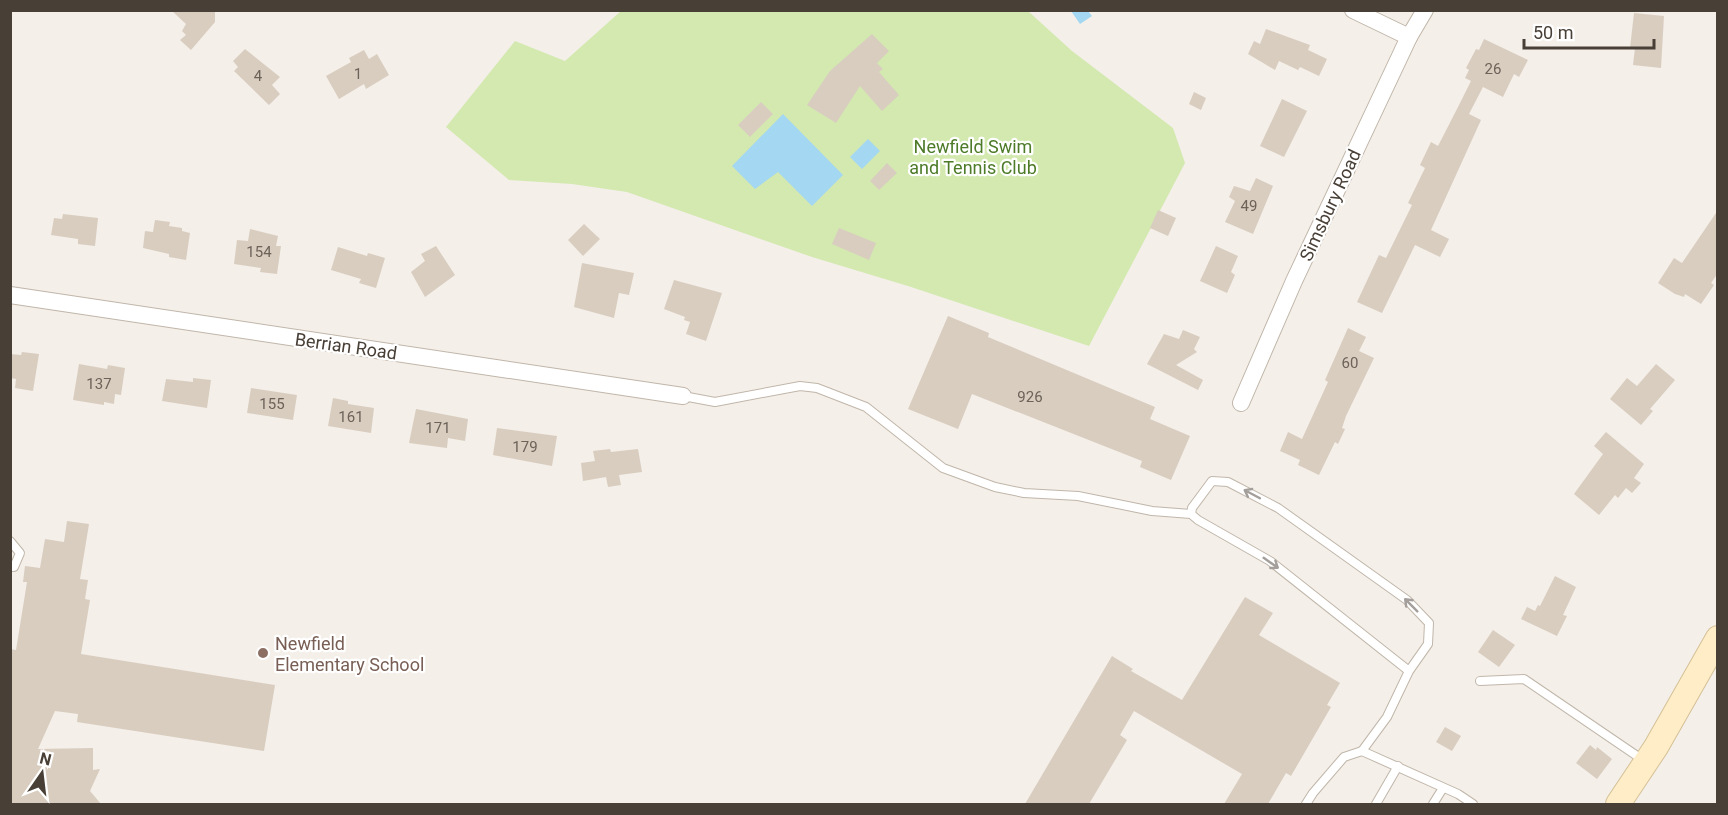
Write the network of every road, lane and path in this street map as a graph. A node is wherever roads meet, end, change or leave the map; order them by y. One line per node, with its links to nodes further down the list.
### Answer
1 (1353, 10): 3 (street)
2 (1425, 10): 3 (street, Simsbury Road)
3 (1409, 37): 6 (street, Simsbury Road)
4 (10, 295): 5 (street, Berrian Road)
5 (683, 396): 7 (lane)
6 (1241, 403)
7 (1191, 514): 11 (lane, one-way to 11); 11 (lane, one-way to 7)
8 (10, 541): 9 (lane)
9 (10, 567)
10 (1718, 638): 14 (main road)
11 (1409, 671): 13 (lane)
12 (1480, 681): 14 (lane)
13 (1362, 751): 15 (lane); 17 (lane)
14 (1646, 762): 21 (main road)
15 (1398, 766): 16 (lane); 18 (lane)
16 (1443, 788): 19 (lane); 20 (lane)
17 (1306, 804)
18 (1376, 804)
19 (1433, 804)
20 (1473, 804)
21 (1618, 804)

